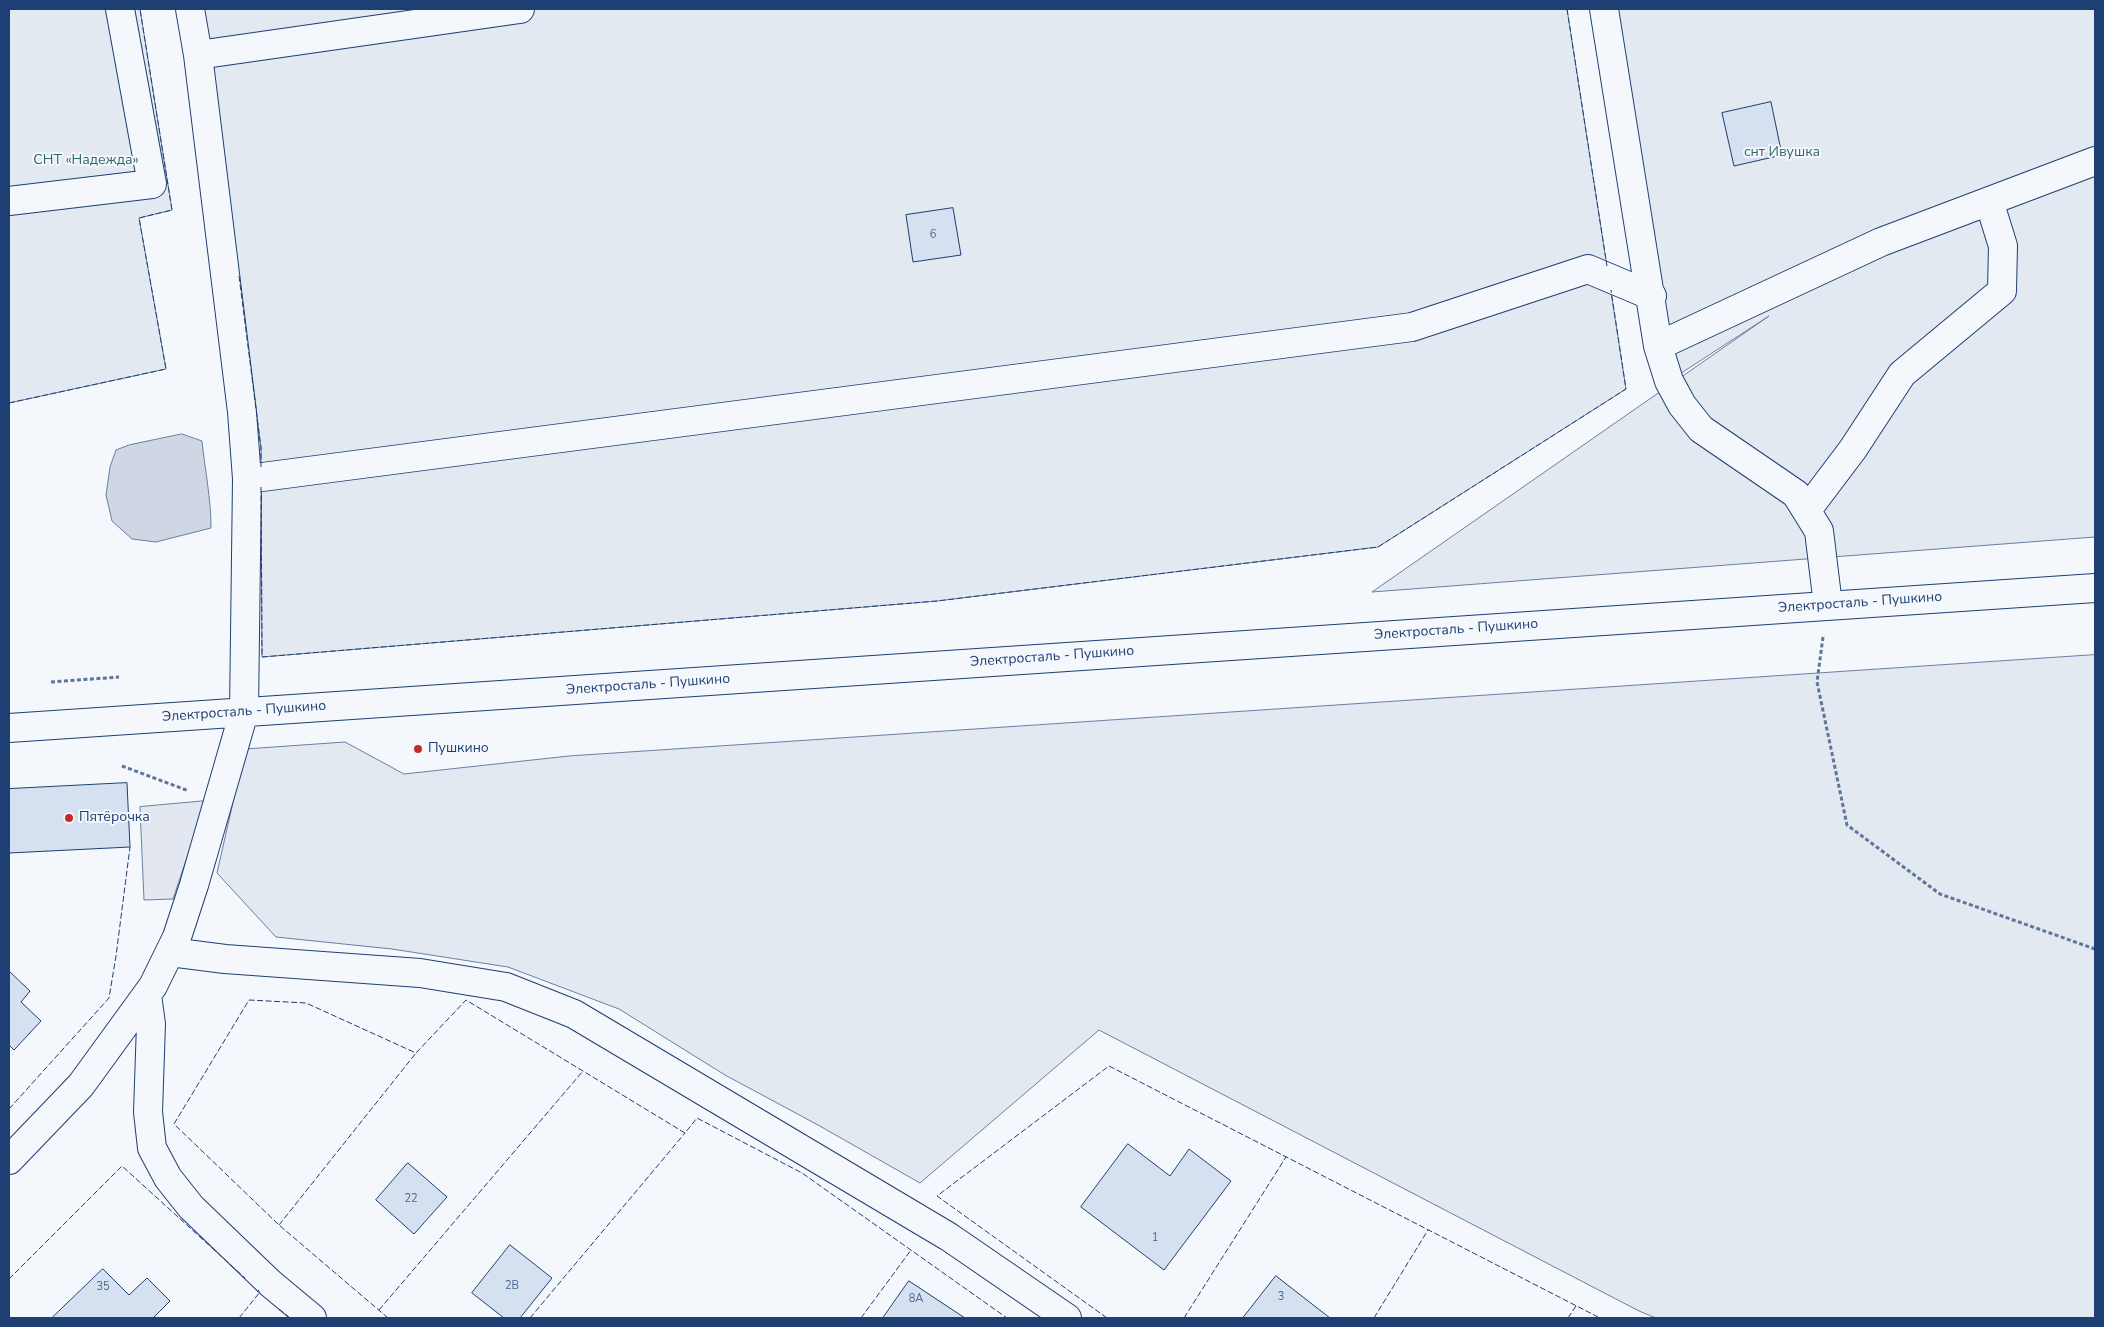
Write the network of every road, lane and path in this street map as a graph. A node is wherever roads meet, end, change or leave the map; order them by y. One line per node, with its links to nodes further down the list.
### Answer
1 (120, 9): 7 (street)
2 (190, 9): 5 (street)
3 (520, 9): 5 (street)
4 (1604, 9): 9 (street)
5 (198, 55): 11 (street)
6 (2095, 160): 8 (street)
7 (9, 201)
8 (1989, 201): 10 (street); 12 (street)
9 (1652, 296): 10 (street); 11 (street)
10 (1658, 346): 12 (street)
11 (248, 479): 17 (street)
12 (1806, 510): 14 (street)
13 (2095, 588): 14 (street, Электросталь - Пушкино)
14 (1828, 605): 17 (street, Электросталь - Пушкино); 21 (path)
15 (119, 677): 16 (path)
16 (51, 682)
17 (244, 712): 18 (street, Электросталь - Пушкино); 20 (street)
18 (9, 728)
19 (122, 766): 20 (path)
20 (218, 802): 22 (street)
21 (2095, 949)
22 (170, 952): 23 (street); 26 (street)
23 (146, 995): 24 (street); 25 (street)
24 (11, 1153)
25 (312, 1318)
26 (1067, 1318)

